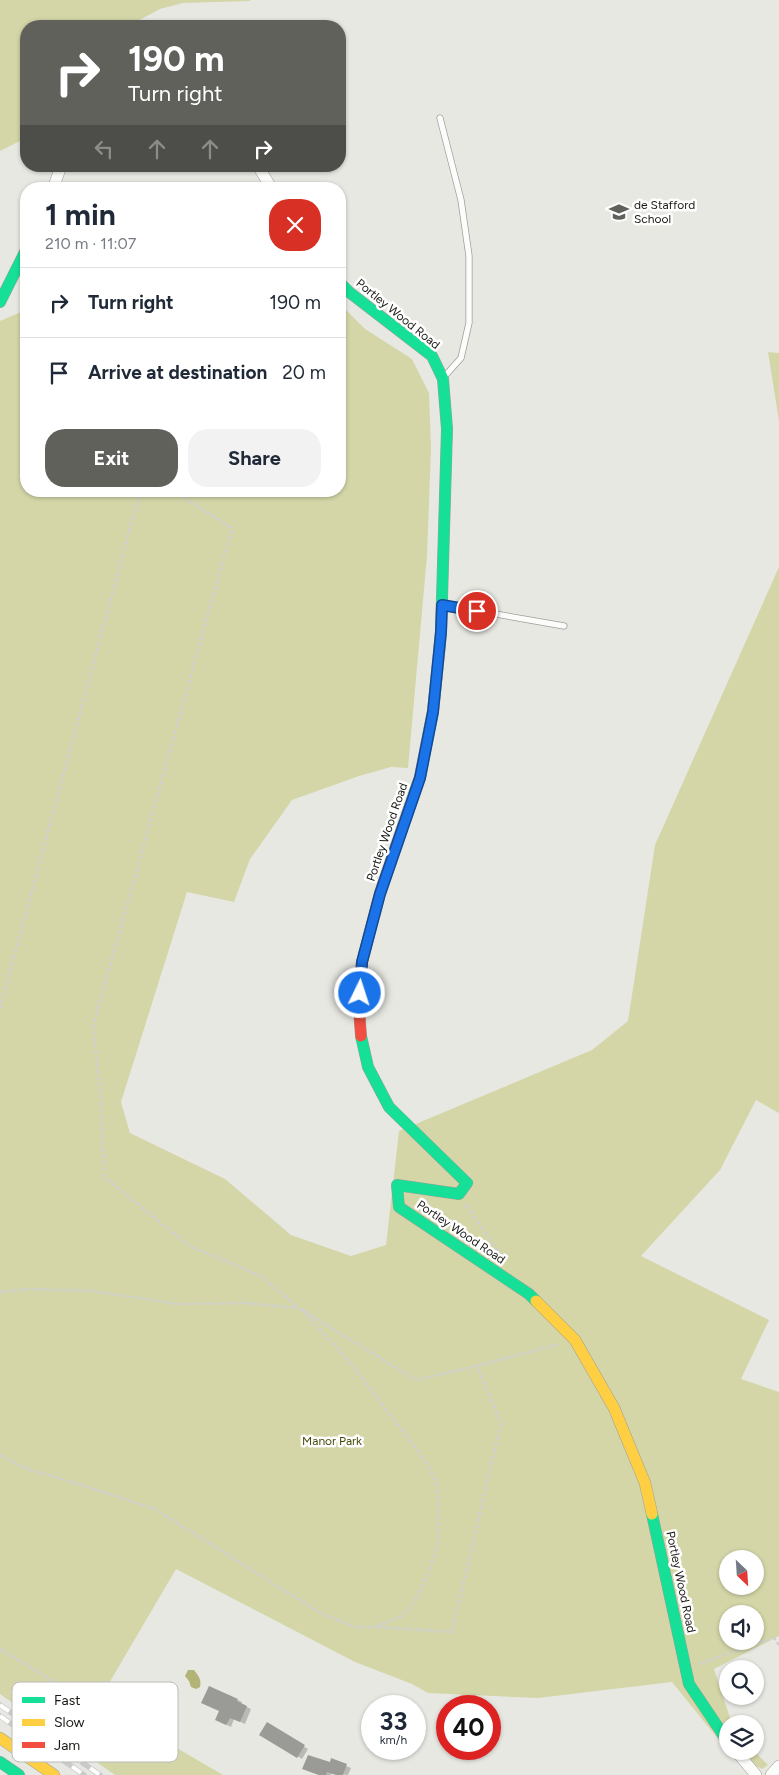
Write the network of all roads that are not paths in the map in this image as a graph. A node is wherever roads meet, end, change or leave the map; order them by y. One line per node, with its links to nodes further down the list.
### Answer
1 (440, 118): 5 (lane)
2 (20, 262): 4 (main road)
3 (346, 290): 5 (main road, Portley Wood Road)
4 (0, 302)
5 (443, 379): 6 (main road, Portley Wood Road)
6 (442, 605): 7 (lane); 8 (main road, Portley Wood Road)
7 (564, 626)
8 (719, 1729)
9 (0, 1738): 10 (main road)
10 (12, 1746)
11 (744, 1760): 17 (street)
12 (0, 1762): 15 (main road)
13 (35, 1762): 16 (main road)
14 (779, 1766): 18 (street)
15 (17, 1774)
16 (54, 1775)
17 (756, 1775)
18 (771, 1775)

